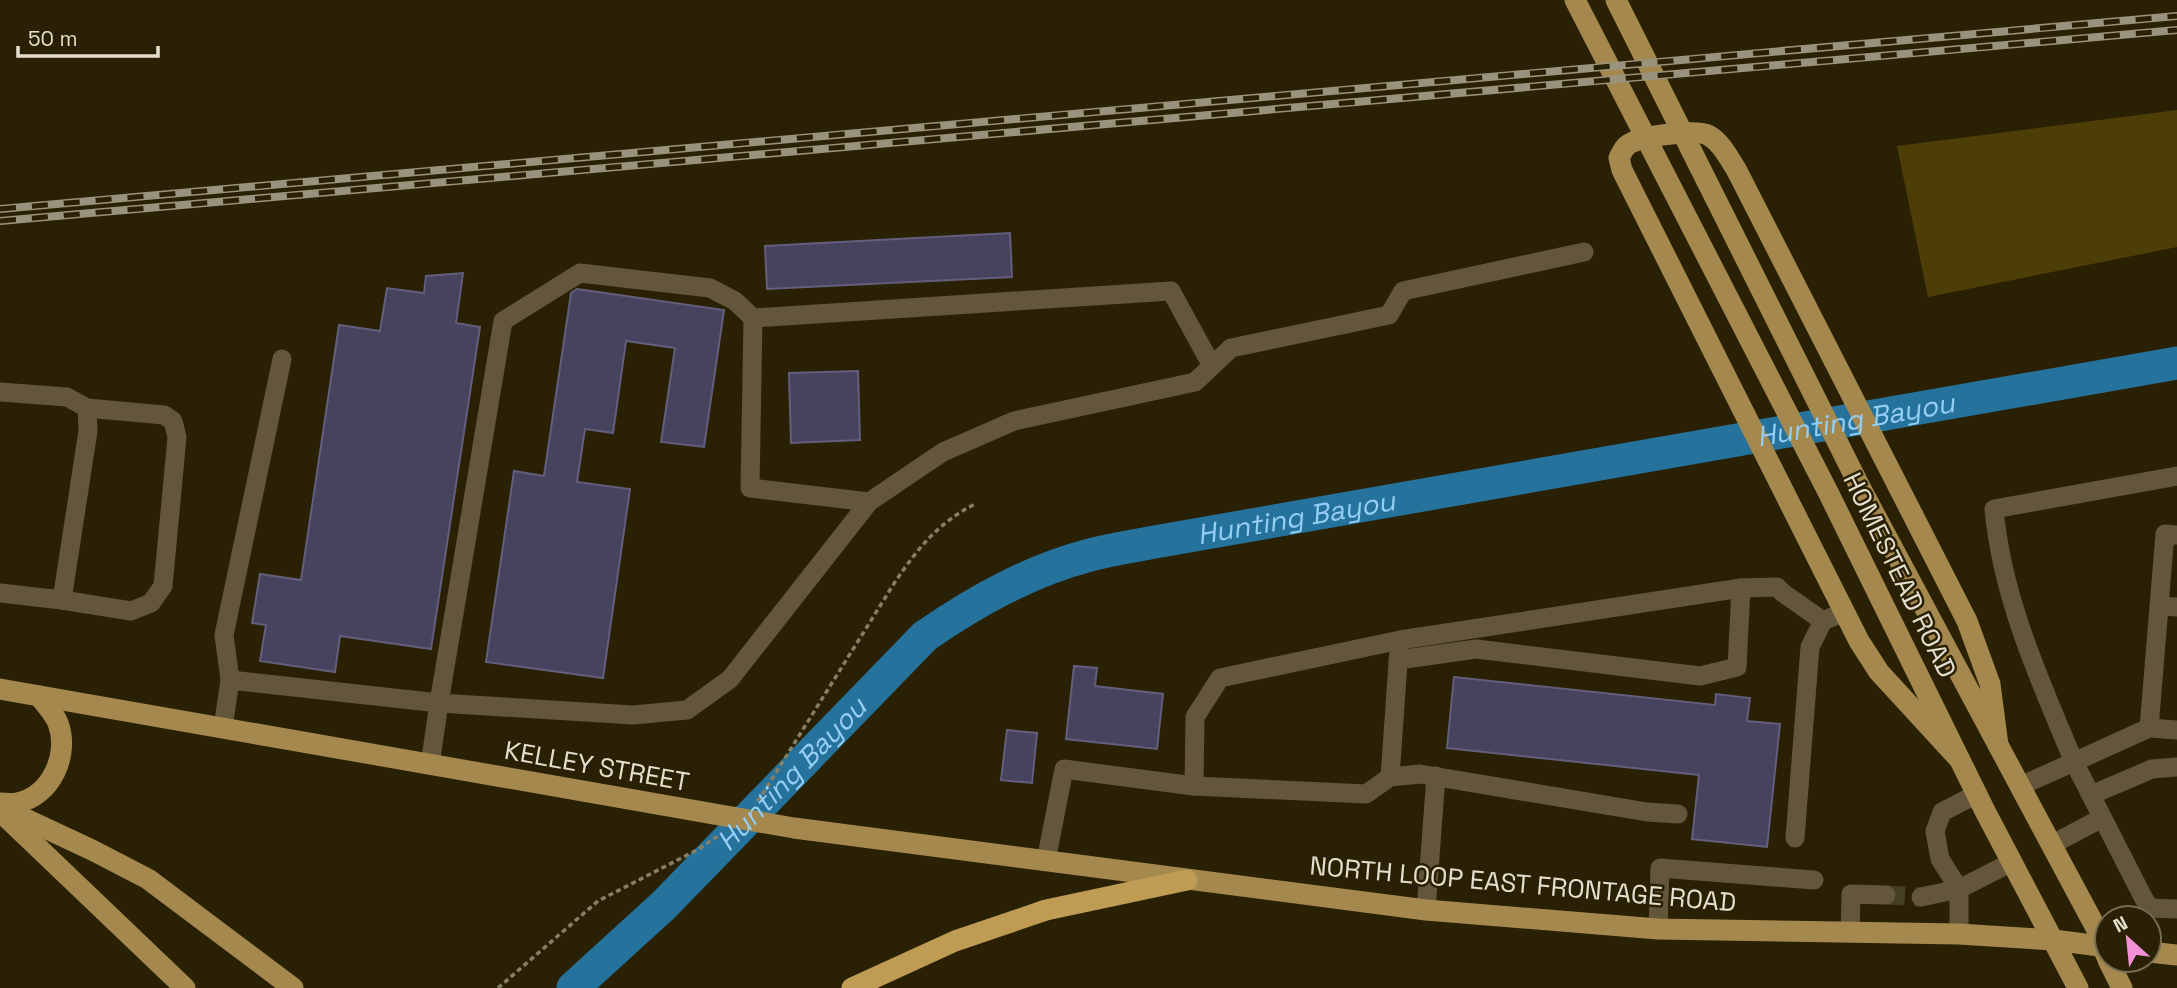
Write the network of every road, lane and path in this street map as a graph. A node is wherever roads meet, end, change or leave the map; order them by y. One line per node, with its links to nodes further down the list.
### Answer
1 (1575, 0): 29 (main road, HOMESTEAD ROAD)
2 (1616, 0): 28 (main road, HOMESTEAD ROAD)
3 (1584, 252): 6 (lane)
4 (753, 318): 6 (lane); 10 (lane); 24 (lane)
5 (282, 359): 21 (lane)
6 (1212, 366): 10 (lane)
7 (0, 392): 8 (lane)
8 (87, 408): 15 (lane); 15 (lane)
9 (2177, 476): 30 (lane)
10 (869, 502): 24 (lane)
11 (975, 504): 39 (path)
12 (2177, 535): 16 (lane)
13 (1741, 588): 18 (lane); 19 (lane); 20 (lane)
14 (0, 593): 15 (lane)
15 (62, 600)
16 (2168, 606): 25 (lane)
17 (1844, 611): 18 (lane); 28 (main road); 29 (main road)
18 (1823, 621): 44 (lane)
19 (1400, 640): 20 (lane); 35 (lane)
20 (1398, 660): 34 (lane)
21 (230, 680): 24 (lane); 26 (lane)
22 (0, 689): 23 (main road, KELLEY STREET)
23 (39, 696): 26 (main road, KELLEY STREET); 40 (main road)
24 (439, 703): 31 (lane)
25 (2149, 728): 27 (lane); 30 (lane)
26 (223, 729): 31 (main road, KELLEY STREET)
27 (2177, 730)
28 (1998, 745): 36 (main road, HOMESTEAD ROAD)
29 (1960, 760): 37 (main road, HOMESTEAD ROAD)
30 (2074, 762): 36 (lane); 38 (lane)
31 (430, 765): 46 (main road, KELLEY STREET)
32 (2177, 767): 38 (lane)
33 (1436, 776): 34 (lane); 41 (lane); 54 (lane)
34 (1390, 777): 35 (lane)
35 (1194, 786): 46 (lane)
36 (2020, 786): 45 (main road, HOMESTEAD ROAD)
37 (1977, 794): 47 (main road, HOMESTEAD ROAD); 50 (lane)
38 (2091, 795): 42 (lane)
39 (755, 803)
40 (0, 807): 61 (main road); 62 (main road)
41 (1678, 814)
42 (2102, 818): 45 (lane); 53 (lane)
43 (724, 832): 63 (path)
44 (1795, 838)
45 (2051, 845): 55 (main road, HOMESTEAD ROAD)
46 (1046, 861): 48 (main road, KELLEY STREET)
47 (2012, 862): 50 (lane); 59 (main road, HOMESTEAD ROAD)
48 (1187, 880): 54 (main road, NORTH LOOP EAST FRONTAGE ROAD); 64 (highway)
49 (1814, 880): 56 (lane)
50 (1959, 889): 52 (lane); 58 (lane)
51 (1886, 895): 57 (lane)
52 (1921, 897)
53 (2177, 909)
54 (1426, 910): 56 (main road, NORTH LOOP EAST FRONTAGE ROAD)
55 (2093, 922)
56 (1658, 929): 57 (main road, NORTH LOOP EAST FRONTAGE ROAD)
57 (1850, 933): 58 (main road, NORTH LOOP EAST FRONTAGE ROAD)
58 (1959, 934): 59 (main road, NORTH LOOP EAST FRONTAGE ROAD)
59 (2054, 940): 60 (main road, NORTH LOOP EAST FRONTAGE ROAD); 65 (main road, HOMESTEAD ROAD)
60 (2093, 949)
61 (185, 988)
62 (293, 988)
63 (498, 988)
64 (852, 988)
65 (2078, 988)

